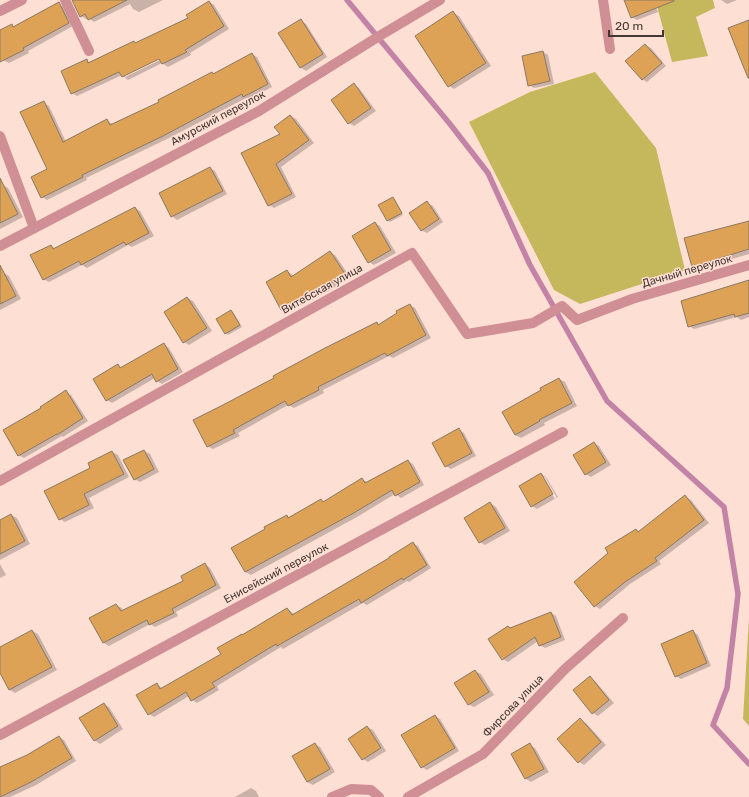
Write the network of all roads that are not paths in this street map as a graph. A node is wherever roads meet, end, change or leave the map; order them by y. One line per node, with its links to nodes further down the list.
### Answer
1 (22, 0): 5 (street)
2 (64, 0): 7 (street)
3 (440, 0): 9 (street, Амурский переулок)
4 (603, 0): 6 (street)
5 (0, 11)
6 (610, 49)
7 (89, 51)
8 (0, 136): 9 (street)
9 (34, 228): 10 (street, Амурский переулок)
10 (0, 246)
11 (749, 265): 12 (street, Дачный переулок)
12 (632, 300): 14 (street, Витебская улица)
13 (563, 432): 16 (street, Енисейский переулок)
14 (0, 481)
15 (623, 618): 19 (street, Фирсова улица)
16 (0, 735)
17 (332, 797): 18 (street)
18 (379, 797)
19 (408, 797)

